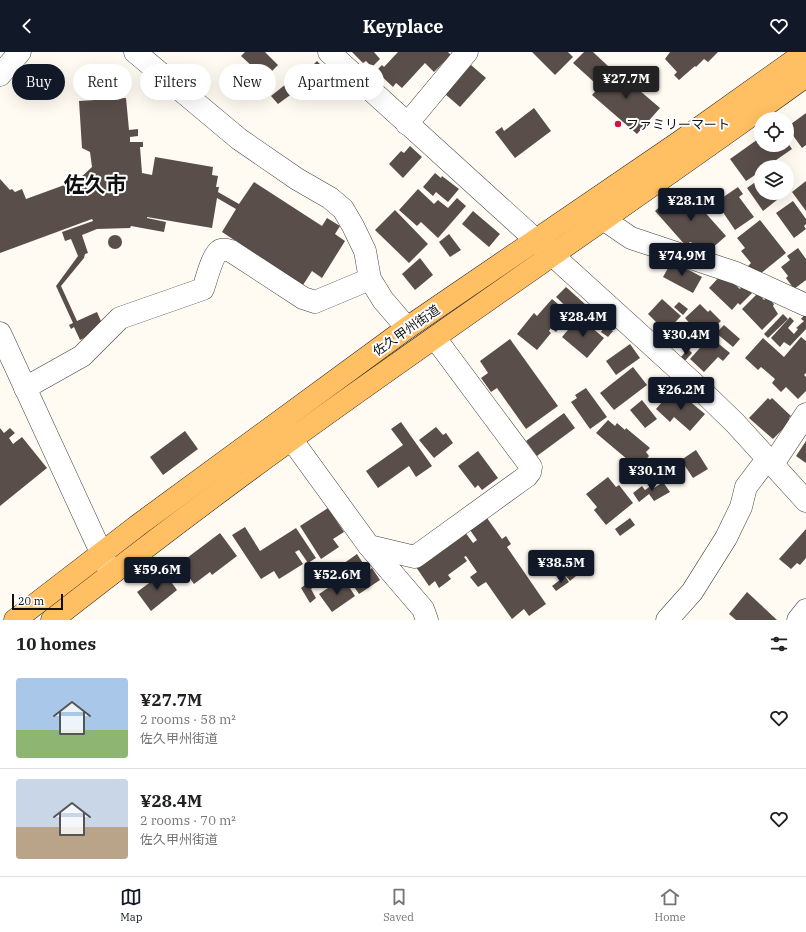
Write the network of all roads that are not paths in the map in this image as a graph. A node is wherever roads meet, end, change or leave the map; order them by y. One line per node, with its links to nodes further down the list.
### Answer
1 (20, 52): 6 (street)
2 (136, 52): 12 (street)
3 (329, 52): 8 (street)
4 (467, 52): 8 (street)
5 (806, 52): 10 (main road, 佐久甲州街道)
6 (0, 75)
7 (806, 76): 9 (main road, 佐久甲州街道)
8 (407, 124): 10 (street)
9 (603, 219): 11 (main road, 佐久甲州街道); 13 (street)
10 (536, 241): 11 (street); 14 (main road, 佐久甲州街道)
11 (552, 256): 16 (main road, 佐久甲州街道); 21 (street)
12 (370, 279): 14 (street); 17 (street)
13 (806, 305)
14 (407, 328): 19 (main road, 佐久甲州街道)
15 (0, 333): 17 (street)
16 (435, 338): 20 (main road, 佐久甲州街道); 23 (street)
17 (25, 388): 24 (street)
18 (806, 414): 21 (street)
19 (279, 422): 20 (street); 24 (main road, 佐久甲州街道)
20 (291, 440): 23 (street); 25 (main road, 佐久甲州街道)
21 (771, 461): 22 (street); 30 (street)
22 (806, 501)
23 (369, 546): 29 (street)
24 (101, 554): 25 (street); 27 (main road, 佐久甲州街道)
25 (111, 574): 28 (main road, 佐久甲州街道)
26 (806, 610): 31 (street)
27 (15, 620)
28 (52, 620)
29 (427, 620)
30 (667, 620)
31 (798, 620)

